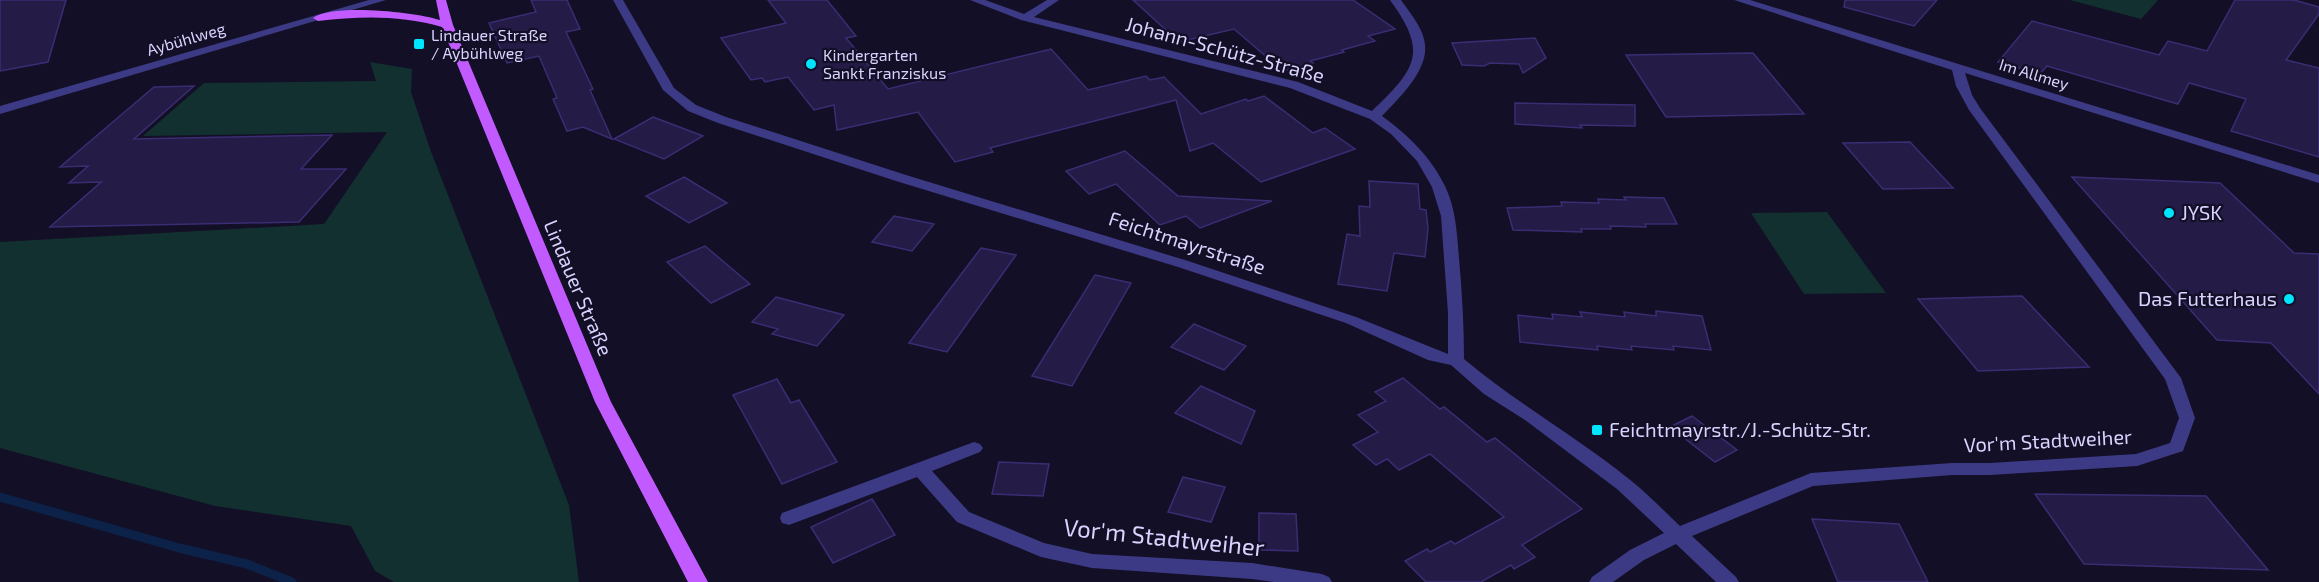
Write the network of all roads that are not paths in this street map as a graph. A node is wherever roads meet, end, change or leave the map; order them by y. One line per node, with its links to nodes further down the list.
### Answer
1 (381, 0): 8 (street, Aybühlweg)
2 (441, 0): 10 (main road, Lindauer Straße)
3 (618, 0): 15 (street, Feichtmayrstraße)
4 (975, 0): 9 (street, Johann-Schütz-Straße)
5 (1054, 0): 9 (street)
6 (1395, 0): 13 (street)
7 (1739, 0): 11 (street, Im Allmey)
8 (318, 18): 10 (main road); 12 (street, Aybühlweg)
9 (1025, 18): 13 (street, Johann-Schütz-Straße)
10 (447, 25): 20 (main road, Lindauer Straße)
11 (1958, 68): 14 (street, Im Allmey); 19 (street, Vor'm Stadtweiher)
12 (0, 110)
13 (1374, 116): 15 (street, Johann-Schütz-Straße)
14 (2319, 179)
15 (1456, 361): 19 (street, Feichtmayrstraße)
16 (974, 448): 17 (street)
17 (920, 469): 18 (street); 21 (street, Vor'm Stadtweiher)
18 (789, 518)
19 (1679, 534): 22 (street, Vor'm Stadtweiher); 23 (street, Feichtmayrstraße)
20 (698, 582)
21 (1322, 582)
22 (1599, 582)
23 (1729, 582)

